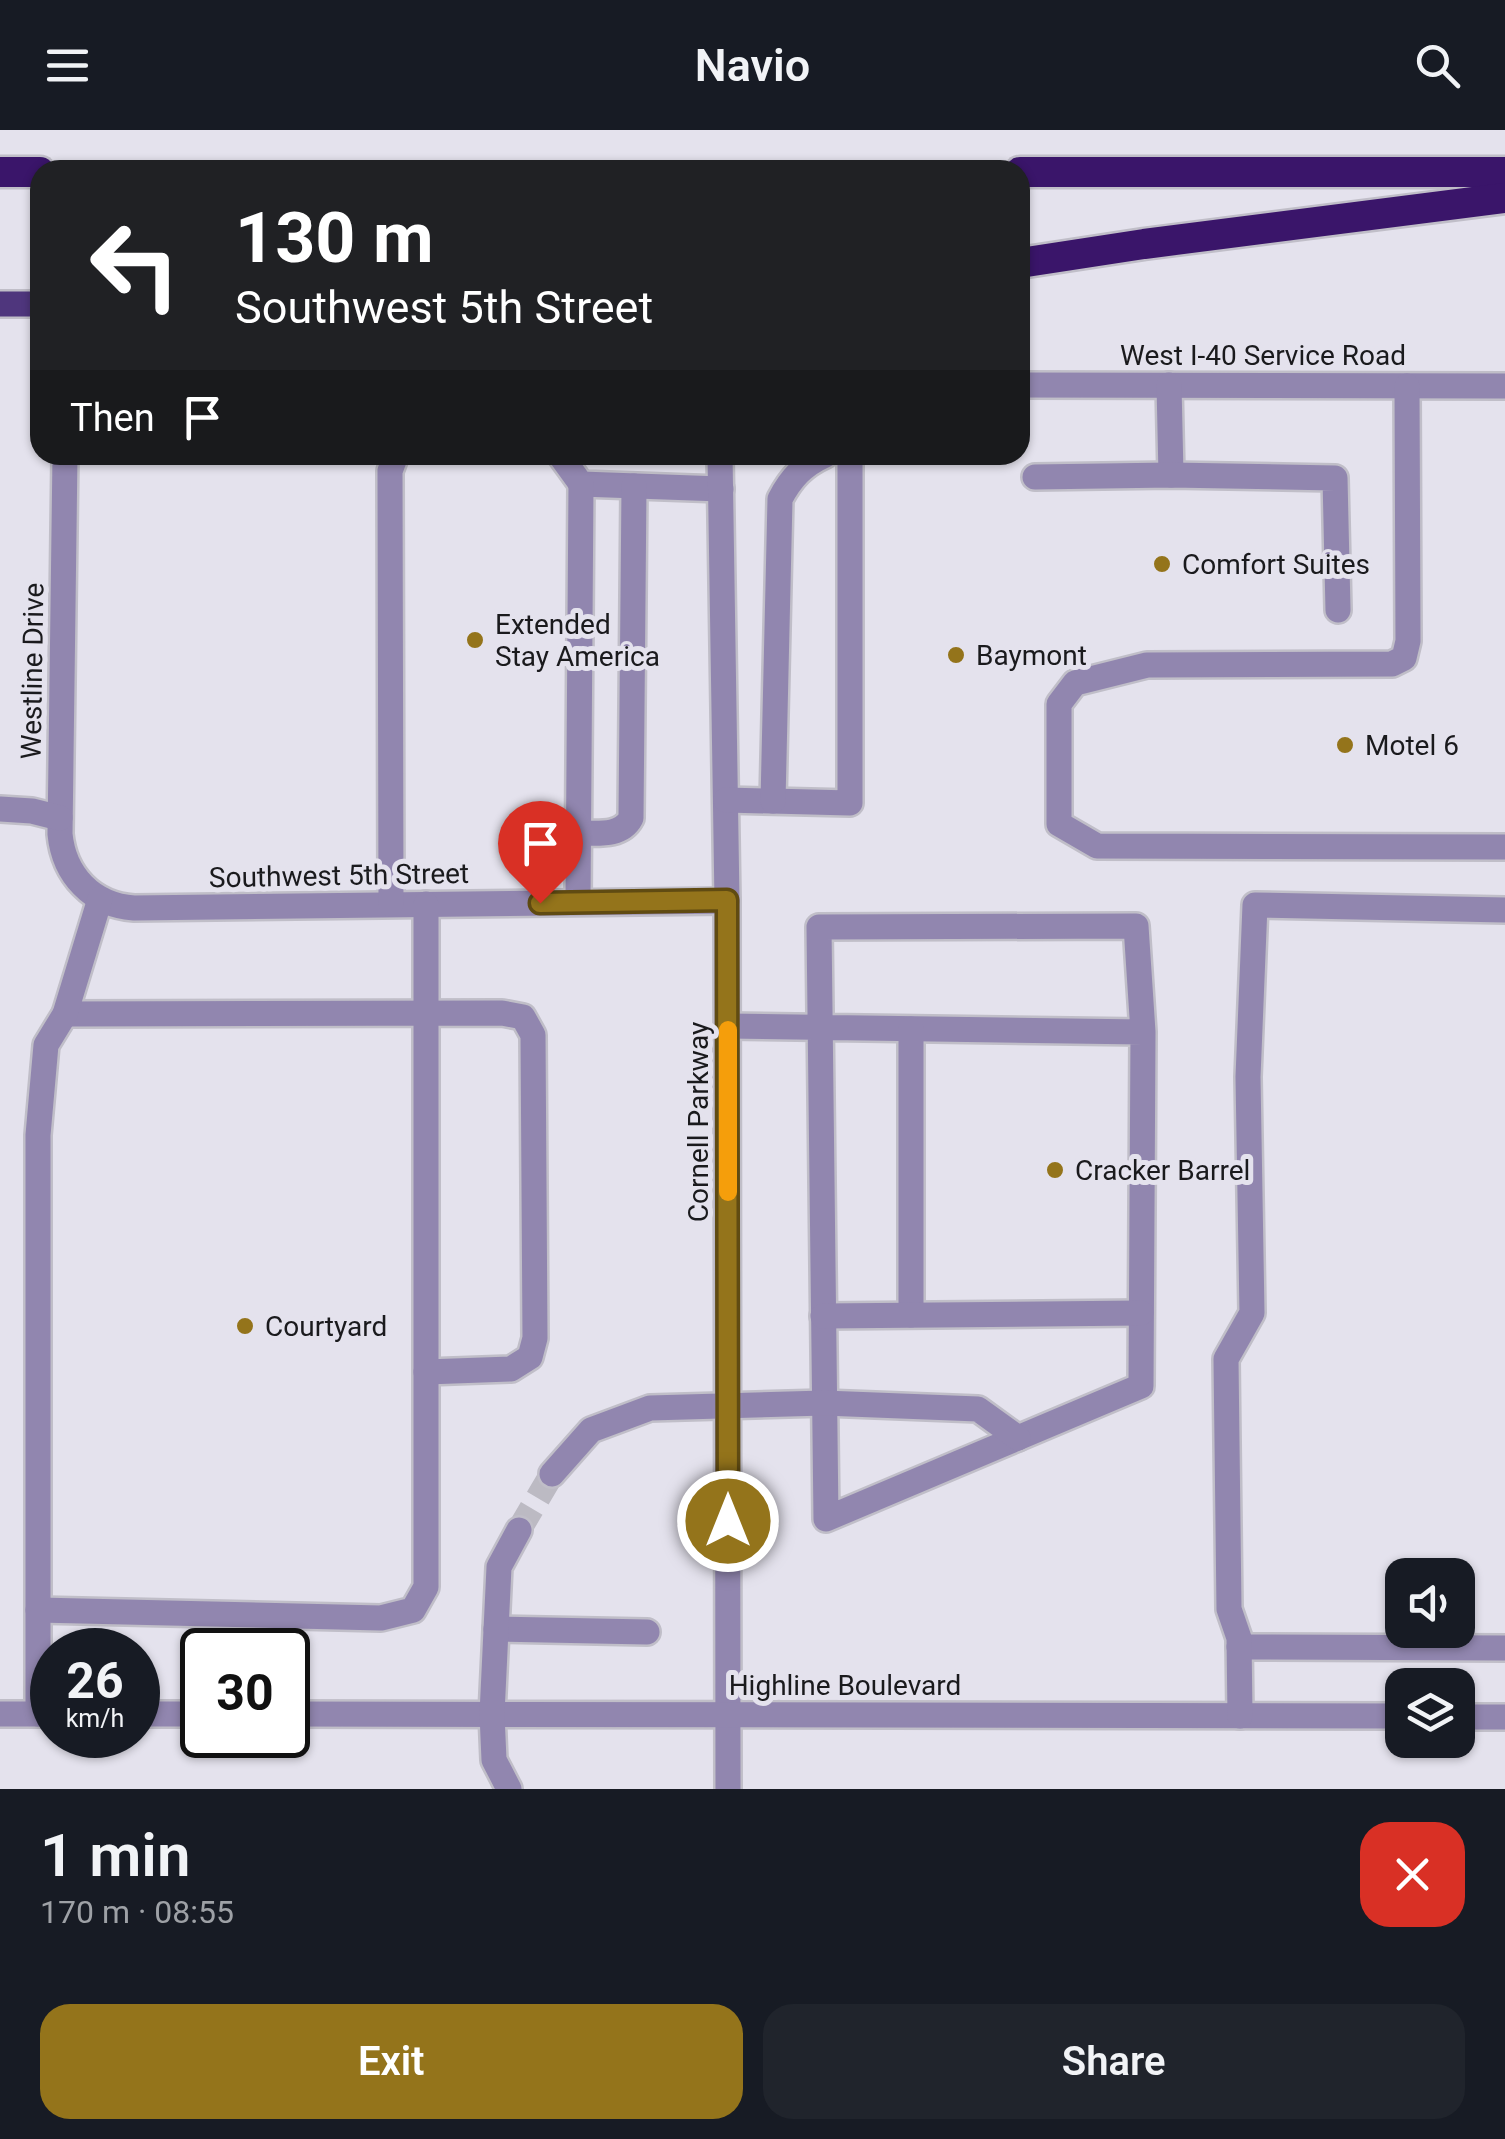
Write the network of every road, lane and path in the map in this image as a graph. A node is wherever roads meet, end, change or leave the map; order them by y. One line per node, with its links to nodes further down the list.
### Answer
1 (0, 172): 2 (highway)
2 (30, 172)
3 (1030, 172): 4 (highway)
4 (1505, 172)
5 (1505, 198): 6 (highway)
6 (1030, 261)
7 (0, 304): 8 (main road)
8 (30, 304)
9 (1030, 385): 10 (street, West I-40 Service Road)
10 (1168, 385): 11 (street, West I-40 Service Road); 19 (street)
11 (1406, 386): 12 (street, West I-40 Service Road); 30 (street)
12 (1505, 386)
13 (65, 465): 28 (street, Westline Drive)
14 (392, 465): 35 (street)
15 (567, 465): 21 (street)
16 (720, 465): 23 (street, Cornell Parkway)
17 (806, 465): 26 (street)
18 (850, 465): 26 (street)
19 (1171, 475): 20 (street); 24 (street)
20 (1035, 477)
21 (581, 484): 22 (street); 29 (street)
22 (634, 486): 23 (street); 29 (street)
23 (720, 489): 25 (street, Cornell Parkway)
24 (1338, 610)
25 (726, 800): 26 (street); 33 (street, Cornell Parkway)
26 (773, 801)
27 (0, 809): 28 (street)
28 (60, 818): 31 (street, Westline Drive)
29 (578, 834): 34 (street)
30 (1505, 847)
31 (79, 882): 32 (street, Southwest 5th Street)
32 (100, 899): 35 (street, Southwest 5th Street); 39 (street)
33 (727, 900): 34 (street, Southwest 5th Street); 40 (street, Cornell Parkway)
34 (578, 902): 36 (street, Southwest 5th Street)
35 (391, 904): 36 (street, Southwest 5th Street)
36 (426, 904): 38 (street)
37 (1505, 910): 57 (street)
38 (426, 1013): 39 (street); 47 (street); 47 (street)
39 (65, 1014): 53 (street)
40 (728, 1026): 41 (street); 49 (street, Cornell Parkway)
41 (820, 1027): 42 (street); 43 (street); 46 (street)
42 (911, 1029): 43 (street); 45 (street)
43 (1143, 1032): 44 (street)
44 (1141, 1313): 45 (street); 50 (street)
45 (911, 1315): 46 (street)
46 (823, 1316): 48 (street)
47 (426, 1372): 53 (street)
48 (824, 1402): 49 (street); 50 (street); 50 (street)
49 (728, 1405): 51 (street); 63 (street, Cornell Parkway)
50 (1018, 1438)
51 (552, 1474)
52 (520, 1530): 55 (street)
53 (38, 1610): 54 (street)
54 (39, 1628)
55 (496, 1628): 56 (street); 62 (street)
56 (647, 1632)
57 (1239, 1647): 58 (street); 64 (street)
58 (1505, 1648)
59 (0, 1714): 60 (street)
60 (30, 1714)
61 (310, 1714): 62 (street, Highline Boulevard)
62 (492, 1714): 63 (street, Highline Boulevard); 68 (street)
63 (728, 1714): 64 (street, Highline Boulevard); 69 (street, Cornell Parkway)
64 (1240, 1716): 65 (street, Highline Boulevard)
65 (1385, 1716)
66 (1475, 1716): 67 (street)
67 (1505, 1717)
68 (509, 1789)
69 (728, 1789)

